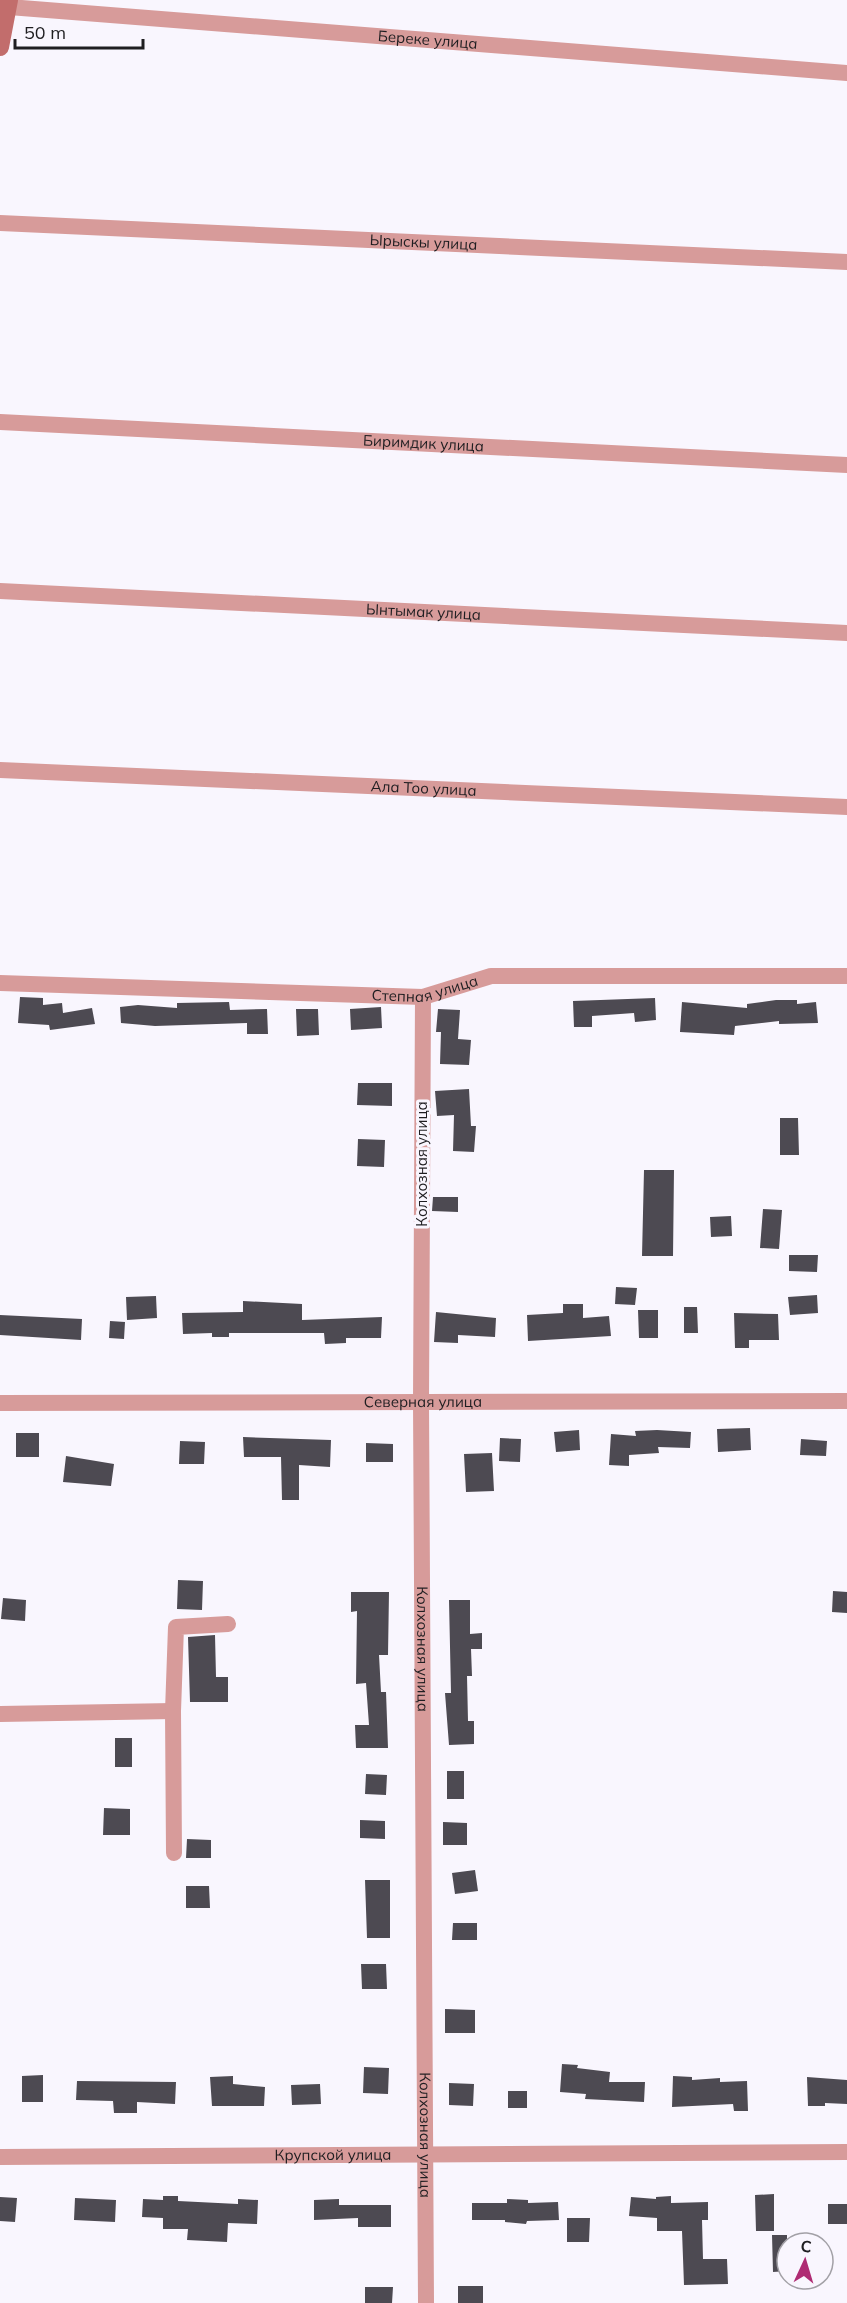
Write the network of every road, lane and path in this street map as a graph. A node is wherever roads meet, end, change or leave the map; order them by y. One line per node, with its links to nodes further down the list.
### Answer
1 (9, 3): 2 (street); 3 (street, Береке улица)
2 (0, 47)
3 (847, 73)
4 (0, 223): 5 (street, Ырыскы улица)
5 (847, 262)
6 (0, 422): 7 (street, Биримдик улица)
7 (847, 465)
8 (0, 591): 9 (street, Ынтымак улица)
9 (847, 633)
10 (0, 770): 11 (street, Ала Тоо улица)
11 (847, 807)
12 (847, 976): 14 (street, Степная улица)
13 (0, 983): 14 (street, Степная улица)
14 (423, 997): 16 (street, Колхозная улица)
15 (847, 1401): 16 (street, Северная улица)
16 (421, 1402): 17 (street, Северная улица); 23 (street, Колхозная улица)
17 (0, 1403)
18 (228, 1624): 19 (street)
19 (173, 1711): 20 (street); 21 (street)
20 (0, 1714)
21 (174, 1852)
22 (847, 2152): 23 (street, Крупской улица)
23 (424, 2156): 24 (street, Крупской улица); 25 (street, Колхозная улица)
24 (0, 2157)
25 (426, 2303)

